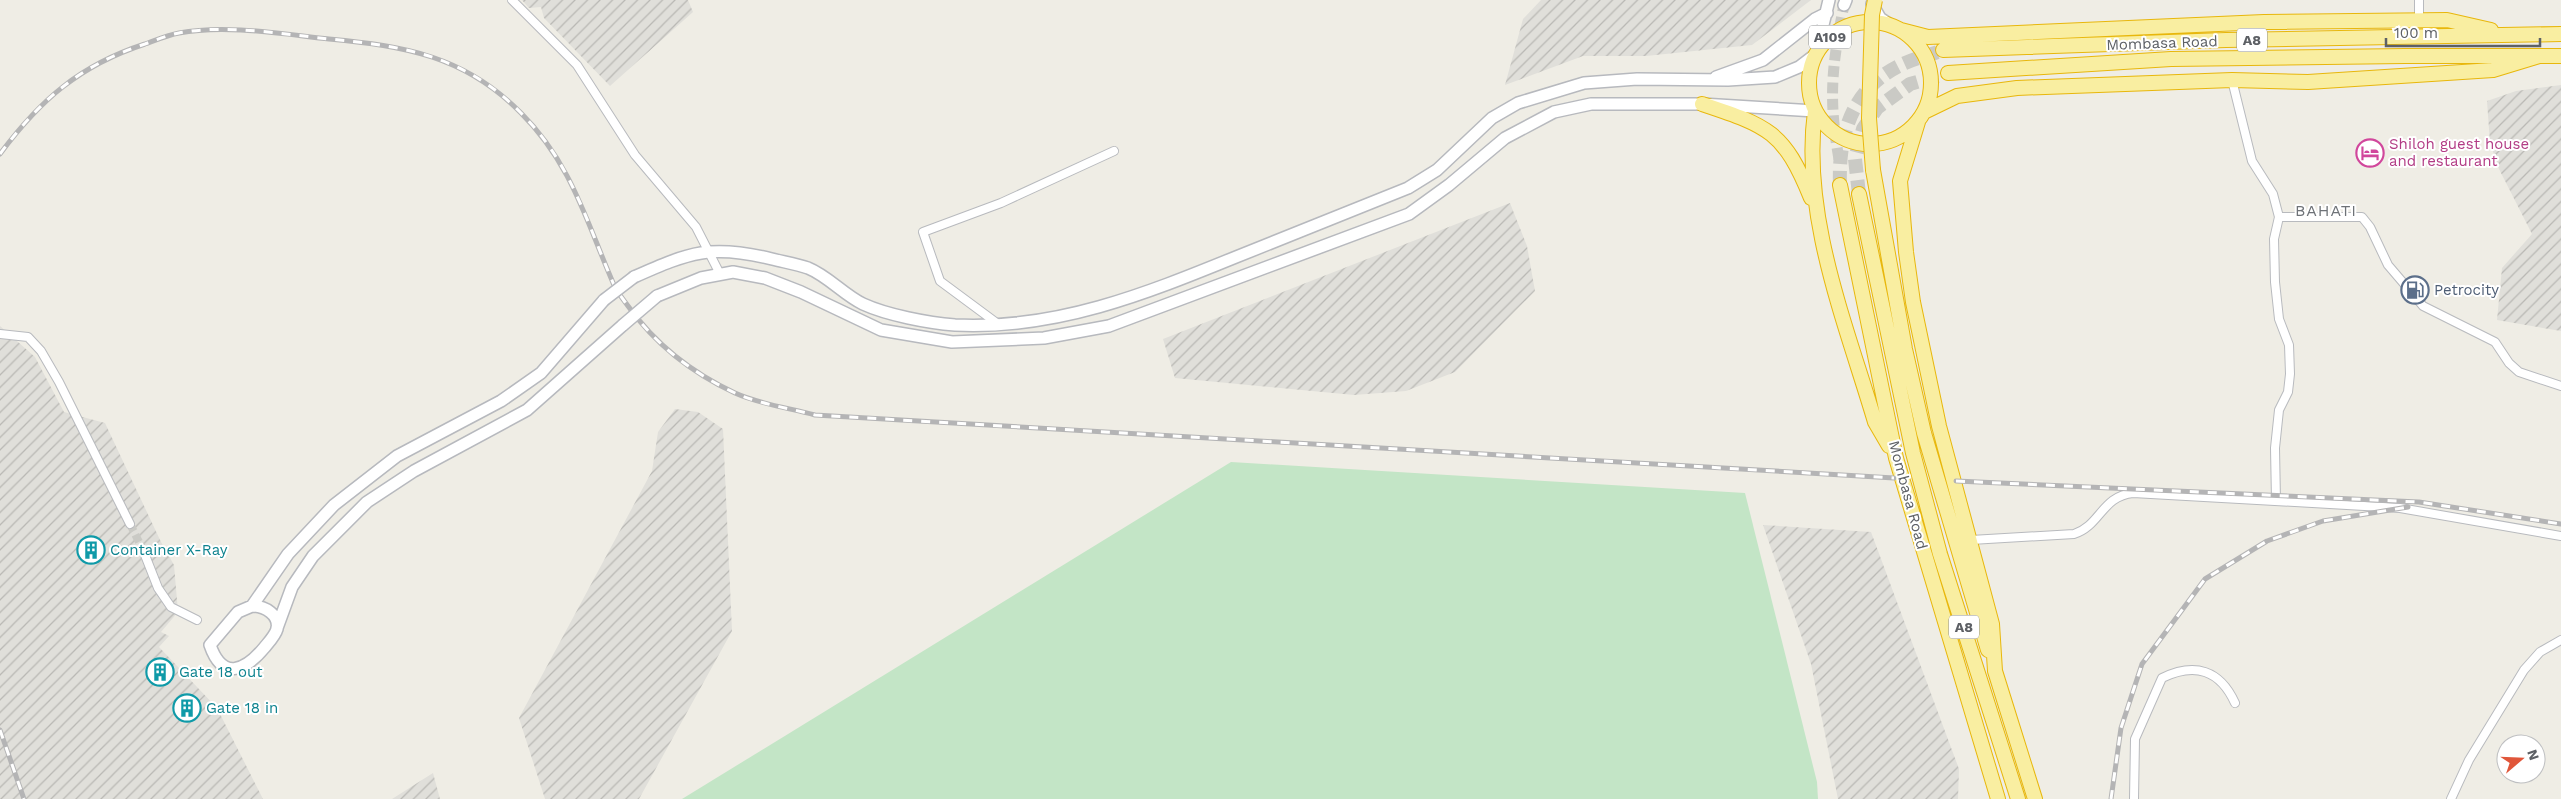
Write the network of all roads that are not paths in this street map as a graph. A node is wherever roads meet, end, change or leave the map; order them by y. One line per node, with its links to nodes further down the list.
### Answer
1 (512, 0): 26 (street)
2 (1829, 0): 6 (main road)
3 (1871, 0): 8 (main road)
4 (1875, 0): 41 (highway, bridge)
5 (2419, 0): 7 (street)
6 (1827, 13): 12 (main road); 16 (main road)
7 (2419, 20): 8 (highway); 10 (highway)
8 (1895, 27): 12 (highway, A109); 20 (highway)
9 (2561, 34): 10 (highway, Mombasa Road / A8)
10 (2512, 35): 11 (highway, Mombasa Road / A8)
11 (1943, 50)
12 (1816, 54): 16 (main road); 19 (highway, A109)
13 (2539, 56): 14 (highway, Mombasa Road / A8); 15 (highway, Mombasa Road / A8); 17 (highway)
14 (2561, 56)
15 (1948, 73)
16 (1710, 80): 28 (main road)
17 (2232, 80): 20 (highway); 25 (street)
18 (1702, 104): 19 (main road); 24 (highway); 27 (main road)
19 (1815, 111): 20 (highway, A109); 24 (highway)
20 (1921, 117): 35 (highway)
21 (1114, 151): 28 (street)
22 (1840, 185): 31 (highway, Mombasa Road / A8)
23 (1859, 194): 44 (highway, Mombasa Road / A8)
24 (1816, 212): 31 (highway)
25 (2280, 217): 30 (street); 32 (street)
26 (710, 250): 27 (street); 28 (main road); 37 (main road, bridge)
27 (720, 274): 39 (main road, bridge)
28 (998, 324)
29 (0, 334): 33 (street)
30 (2561, 386)
31 (1896, 458): 43 (highway, Mombasa Road / A8)
32 (2276, 501): 34 (street); 35 (street)
33 (130, 524)
34 (2561, 536)
35 (1970, 540): 41 (highway)
36 (143, 550): 38 (street)
37 (252, 606): 39 (main road); 39 (main road)
38 (197, 620)
39 (277, 628)
40 (2561, 640): 47 (street)
41 (1995, 671): 45 (highway)
42 (2235, 703): 46 (street)
43 (1998, 799)
44 (2018, 799)
45 (2035, 799)
46 (2134, 799)
47 (2451, 799)

